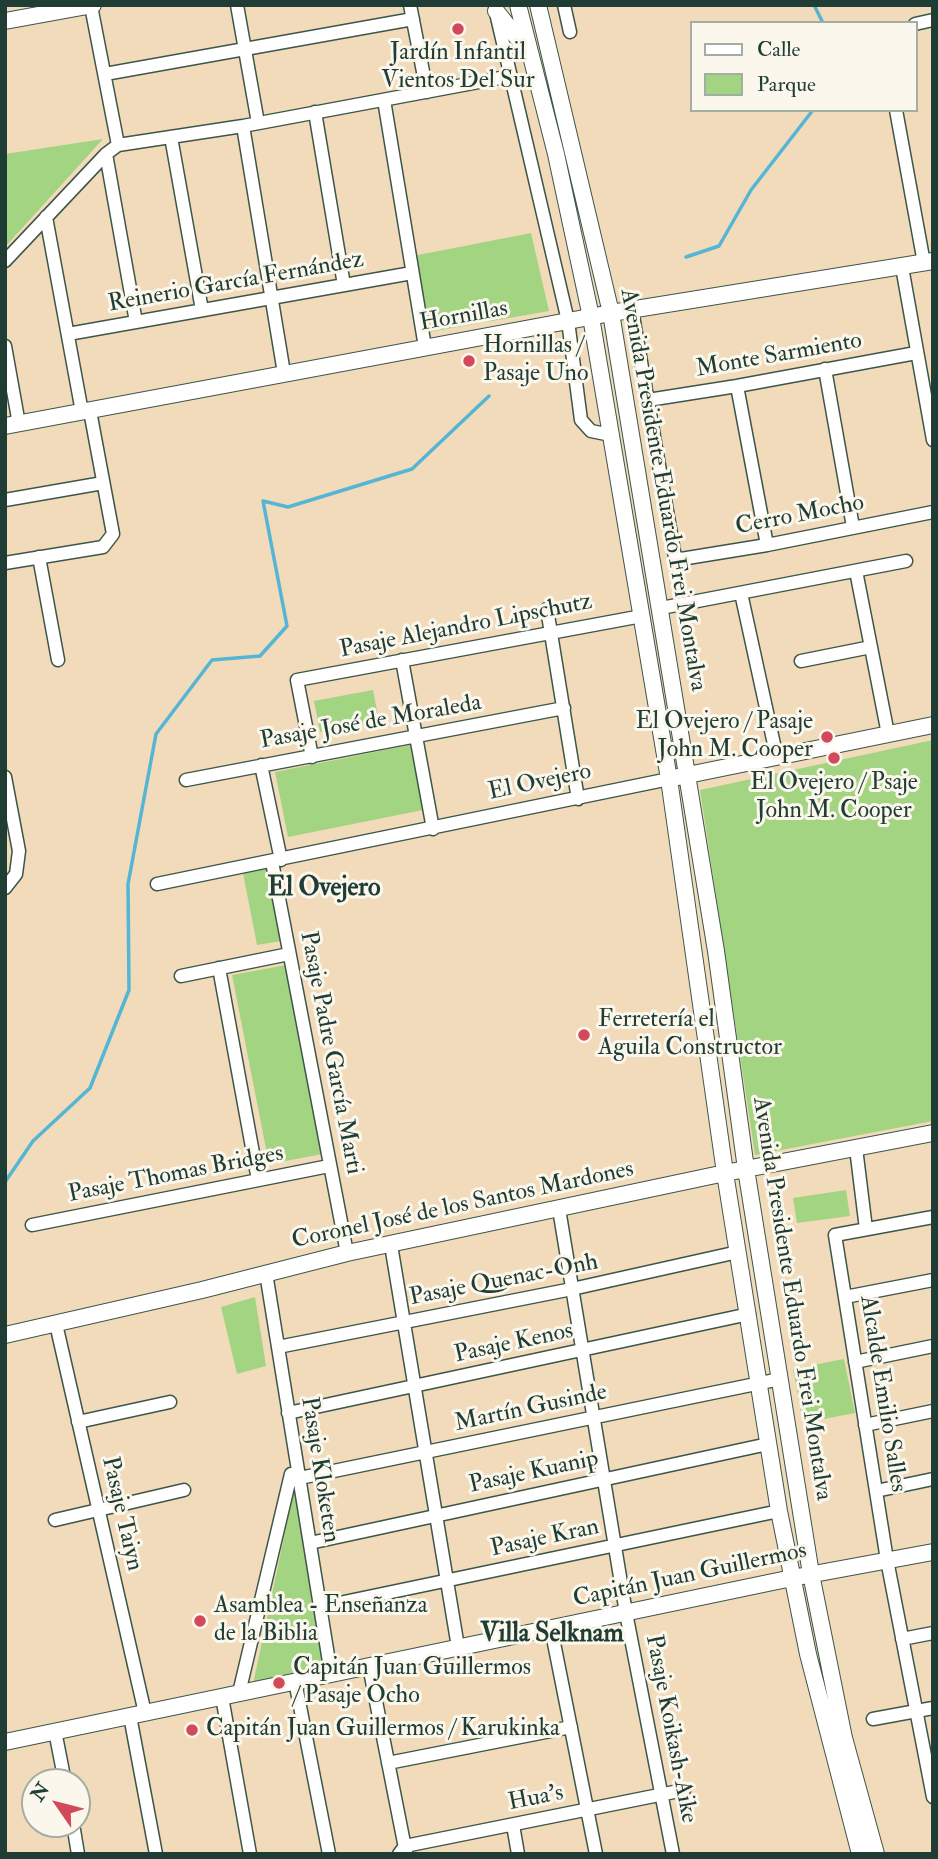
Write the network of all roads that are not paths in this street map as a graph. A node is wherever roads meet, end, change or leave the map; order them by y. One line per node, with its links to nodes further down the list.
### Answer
1 (92, 5): 9 (main road); 13 (street)
2 (237, 5): 11 (street)
3 (410, 5): 8 (street)
4 (518, 5): 12 (main road, Avenida Presidente Eduardo Frei Montalva)
5 (538, 5): 33 (main road, Avenida Presidente Eduardo Frei Montalva)
6 (564, 5): 10 (street)
7 (495, 8): 12 (main road); 14 (street, Avenida Presidente Eduardo Frei Montalva)
8 (413, 19): 11 (street); 15 (street)
9 (5, 21)
10 (570, 32)
11 (245, 49): 13 (street); 19 (street)
12 (531, 54): 34 (main road, Avenida Presidente Eduardo Frei Montalva)
13 (105, 74): 22 (street)
14 (511, 76): 15 (street); 35 (street, Avenida Presidente Eduardo Frei Montalva)
15 (427, 92): 16 (street)
16 (384, 100): 17 (street); 28 (street)
17 (315, 112): 19 (street); 29 (street)
18 (896, 112): 26 (street)
19 (258, 123): 20 (street)
20 (243, 125): 21 (street); 30 (street)
21 (171, 137): 22 (street); 31 (street)
22 (118, 145): 23 (street)
23 (106, 154): 24 (street); 36 (street)
24 (46, 217): 25 (street); 37 (street)
25 (5, 261)
26 (928, 262): 27 (main road, Hornillas)
27 (902, 267): 32 (main road, Hornillas); 40 (street)
28 (412, 273): 29 (street, Reinerio García Fernández); 39 (street)
29 (344, 285): 30 (street, Reinerio García Fernández)
30 (272, 298): 31 (street, Reinerio García Fernández); 42 (street)
31 (202, 310): 36 (street, Reinerio García Fernández)
32 (632, 310): 33 (main road, Hornillas); 44 (street, Avenida Presidente Eduardo Frei Montalva)
33 (611, 313): 34 (main road, Hornillas); 60 (main road, Avenida Presidente Eduardo Frei Montalva)
34 (591, 317): 35 (main road, Hornillas); 47 (main road, Avenida Presidente Eduardo Frei Montalva)
35 (568, 321): 39 (main road, Hornillas); 47 (street, Avenida Presidente Eduardo Frei Montalva)
36 (136, 322): 37 (street, Reinerio García Fernández)
37 (68, 334): 45 (street)
38 (5, 346): 46 (street)
39 (425, 347): 42 (main road, Hornillas)
40 (916, 353): 41 (street, Monte Sarmiento); 48 (street)
41 (825, 369): 43 (street, Monte Sarmiento); 52 (street)
42 (284, 373): 45 (main road, Hornillas)
43 (737, 386): 44 (street, Monte Sarmiento); 53 (street)
44 (648, 400): 55 (street, Avenida Presidente Eduardo Frei Montalva)
45 (86, 412): 46 (main road, Hornillas); 49 (street)
46 (12, 425)
47 (611, 435): 62 (main road, Avenida Presidente Eduardo Frei Montalva)
48 (933, 440)
49 (103, 483): 50 (street); 54 (street)
50 (5, 500)
51 (933, 512): 52 (street, Cerro Mocho)
52 (853, 527): 53 (street, Cerro Mocho)
53 (767, 545): 55 (street, Cerro Mocho)
54 (39, 557): 57 (street); 65 (street)
55 (674, 557)
56 (906, 561): 58 (street)
57 (5, 563)
58 (856, 570): 59 (street); 64 (street)
59 (741, 593): 60 (street); 73 (street)
60 (661, 608): 75 (main road, Avenida Presidente Eduardo Frei Montalva)
61 (547, 609): 63 (street)
62 (642, 616): 63 (street, Pasaje Alejandro Lipschutz); 77 (main road, Avenida Presidente Eduardo Frei Montalva)
63 (550, 634): 66 (street, Pasaje Alejandro Lipschutz); 68 (street)
64 (871, 647): 67 (street); 70 (street)
65 (58, 660)
66 (402, 660): 71 (street); 72 (street, Pasaje Alejandro Lipschutz)
67 (801, 661)
68 (564, 708): 71 (street, Pasaje José de Moraleda); 79 (street)
69 (933, 725): 70 (main road, El Ovejero)
70 (888, 734): 73 (main road, El Ovejero)
71 (416, 738): 72 (street, Pasaje José de Moraleda); 80 (street)
72 (312, 757): 74 (street, Pasaje José de Moraleda)
73 (777, 758): 75 (main road, El Ovejero)
74 (261, 765): 78 (street, Pasaje José de Moraleda); 81 (street, Pasaje Padre García Marti)
75 (688, 776): 77 (main road, El Ovejero); 90 (main road, Avenida Presidente Eduardo Frei Montalva)
76 (5, 777): 83 (street)
77 (669, 779): 79 (street, El Ovejero); 91 (main road, Avenida Presidente Eduardo Frei Montalva)
78 (186, 780)
79 (578, 799): 80 (street, El Ovejero)
80 (433, 829): 81 (street, El Ovejero)
81 (276, 861): 82 (street, El Ovejero); 84 (street, Pasaje Padre García Marti)
82 (157, 884)
83 (5, 888)
84 (289, 954): 85 (street); 89 (street, Pasaje Padre García Marti)
85 (219, 968): 86 (street); 92 (street)
86 (181, 976)
87 (933, 1133): 88 (main road, Coronel José de los Santos Mardones)
88 (856, 1148): 90 (main road, Coronel José de los Santos Mardones); 96 (street)
89 (329, 1166): 92 (street, Pasaje Thomas Bridges); 99 (street, Pasaje Padre García Marti)
90 (746, 1169): 91 (main road, Coronel José de los Santos Mardones); 112 (main road, Avenida Presidente Eduardo Frei Montalva)
91 (724, 1173): 93 (main road, Coronel José de los Santos Mardones); 98 (main road, Avenida Presidente Eduardo Frei Montalva)
92 (258, 1180): 95 (street, Pasaje Thomas Bridges)
93 (559, 1209): 97 (main road, Coronel José de los Santos Mardones); 102 (street, Pasaje Koikash-Aike)
94 (933, 1217): 96 (street)
95 (32, 1225)
96 (866, 1229): 103 (street, Alcalde Emilio Salles)
97 (391, 1245): 99 (main road, Coronel José de los Santos Mardones); 105 (street)
98 (738, 1252): 102 (street, Pasaje Quenac-Onh); 104 (main road, Avenida Presidente Eduardo Frei Montalva)
99 (347, 1253): 100 (main road, Coronel José de los Santos Mardones)
100 (266, 1273): 106 (main road, Coronel José de los Santos Mardones); 109 (street, Pasaje Kloketen)
101 (933, 1280): 103 (street)
102 (572, 1289): 105 (street, Pasaje Quenac-Onh); 110 (street, Pasaje Koikash-Aike)
103 (845, 1297): 111 (street, Alcalde Emilio Salles)
104 (749, 1314): 110 (street, Pasaje Kenos); 113 (main road, Avenida Presidente Eduardo Frei Montalva)
105 (404, 1322): 109 (street, Pasaje Quenac-Onh); 114 (street)
106 (56, 1324): 107 (main road, Coronel José de los Santos Mardones); 119 (street, Pasaje Taiyn)
107 (5, 1335)
108 (933, 1346): 111 (street)
109 (278, 1347): 117 (street, Pasaje Kloketen)
110 (582, 1351): 114 (street, Pasaje Kenos); 118 (street, Pasaje Koikash-Aike)
111 (855, 1362): 120 (street, Alcalde Emilio Salles)
112 (780, 1379): 113 (street, Martín Gusinde); 136 (main road, Avenida Presidente Eduardo Frei Montalva)
113 (760, 1383): 118 (street, Martín Gusinde); 121 (main road, Avenida Presidente Eduardo Frei Montalva)
114 (415, 1386): 117 (street, Pasaje Kenos); 122 (street)
115 (170, 1402): 119 (street)
116 (933, 1411): 120 (street)
117 (288, 1413): 123 (street, Pasaje Kloketen)
118 (593, 1418): 122 (street, Martín Gusinde); 125 (street, Pasaje Koikash-Aike)
119 (78, 1422): 128 (street, Pasaje Taiyn)
120 (865, 1425): 127 (street, Alcalde Emilio Salles)
121 (768, 1444): 125 (street, Pasaje Kuanip); 129 (main road, Avenida Presidente Eduardo Frei Montalva)
122 (425, 1452): 123 (street, Martín Gusinde); 130 (street)
123 (295, 1479): 132 (street, Pasaje Kloketen); 148 (street)
124 (933, 1479): 127 (street)
125 (604, 1480): 130 (street, Pasaje Kuanip); 133 (street, Pasaje Koikash-Aike)
126 (184, 1490): 128 (street)
127 (876, 1491): 135 (street, Alcalde Emilio Salles)
128 (98, 1510): 131 (street); 152 (street, Pasaje Taiyn)
129 (779, 1511): 133 (street, Pasaje Kran); 137 (main road, Avenida Presidente Eduardo Frei Montalva)
130 (436, 1516): 132 (street, Pasaje Kuanip); 138 (street)
131 (55, 1520)
132 (310, 1543): 139 (street, Pasaje Kloketen)
133 (615, 1546): 138 (street, Pasaje Kran); 140 (street, Pasaje Koikash-Aike)
134 (933, 1552): 135 (main road, Capitán Juan Guillermos)
135 (887, 1560): 136 (main road, Capitán Juan Guillermos); 143 (street, Alcalde Emilio Salles)
136 (811, 1574): 137 (main road, Capitán Juan Guillermos); 172 (main road, Avenida Presidente Eduardo Frei Montalva)
137 (792, 1578): 140 (main road, Capitán Juan Guillermos); 171 (main road, Avenida Presidente Eduardo Frei Montalva)
138 (447, 1581): 139 (street, Pasaje Kran); 144 (street)
139 (320, 1607): 146 (street, Pasaje Kloketen)
140 (626, 1613): 141 (main road, Capitán Juan Guillermos); 161 (street, Pasaje Koikash-Aike)
141 (551, 1628): 144 (main road, Capitán Juan Guillermos); 154 (street)
142 (933, 1633): 143 (street)
143 (902, 1639): 151 (street, Alcalde Emilio Salles)
144 (458, 1647): 145 (main road, Capitán Juan Guillermos)
145 (369, 1666): 146 (main road, Capitán Juan Guillermos); 157 (street)
146 (331, 1674): 147 (main road, Capitán Juan Guillermos)
147 (295, 1681): 148 (main road, Capitán Juan Guillermos); 167 (street)
148 (239, 1693): 149 (main road, Capitán Juan Guillermos)
149 (222, 1697): 152 (main road, Capitán Juan Guillermos); 166 (street)
150 (933, 1708): 151 (street)
151 (916, 1711): 153 (street); 159 (street, Alcalde Emilio Salles)
152 (138, 1714): 155 (main road, Capitán Juan Guillermos); 165 (street, Pasaje Taiyn)
153 (873, 1719)
154 (570, 1727): 157 (street); 162 (street)
155 (55, 1731): 156 (main road, Capitán Juan Guillermos); 158 (street)
156 (5, 1742)
157 (388, 1763): 164 (street)
158 (62, 1768)
159 (932, 1788)
160 (684, 1790): 161 (street, Hua's)
161 (662, 1795): 162 (street, Hua's); 170 (street, Pasaje Koikash-Aike)
162 (587, 1810): 163 (street, Hua's); 169 (street)
163 (513, 1825): 164 (street, Hua's); 168 (street)
164 (403, 1851)
165 (156, 1854)
166 (250, 1854)
167 (329, 1854)
168 (519, 1854)
169 (596, 1854)
170 (673, 1854)
171 (860, 1854)
172 (876, 1854)

